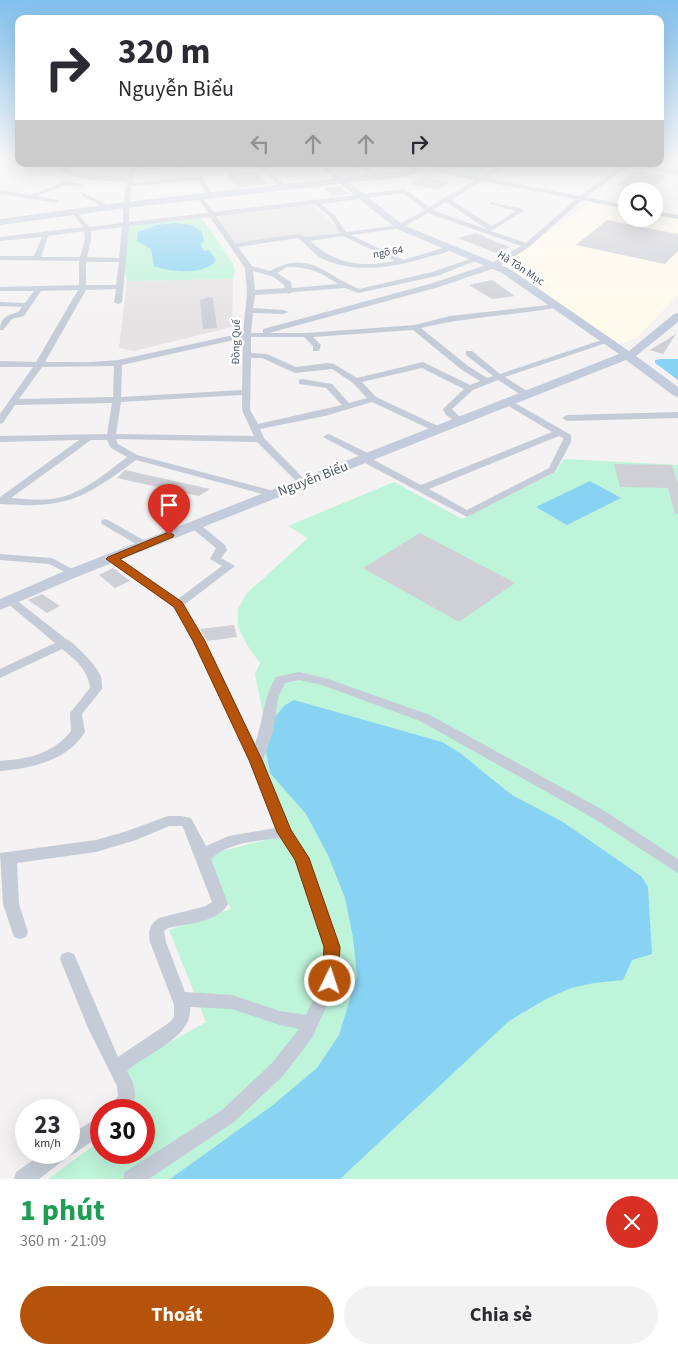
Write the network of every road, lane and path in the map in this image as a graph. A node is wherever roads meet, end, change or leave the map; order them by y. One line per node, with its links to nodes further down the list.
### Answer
1 (60, 214): 15 (street)
2 (77, 214): 18 (street)
3 (126, 214): 16 (street)
4 (220, 214): 13 (street)
5 (330, 214): 21 (street)
6 (384, 214): 17 (street, Hà Tôn Mục)
7 (423, 214): 17 (street)
8 (437, 214): 22 (street)
9 (468, 214): 19 (street)
10 (515, 214): 19 (street)
11 (563, 214): 26 (street)
12 (663, 214): 14 (street)
13 (212, 215): 16 (street); 25 (street, Đồng Quế)
14 (678, 217)
15 (0, 222)
16 (126, 224): 18 (street); 32 (street)
17 (400, 226): 21 (street); 27 (street, Hà Tôn Mục)
18 (87, 228): 20 (street); 31 (street)
19 (492, 230): 22 (street)
20 (44, 234): 23 (street); 30 (street)
21 (345, 234): 24 (street); 33 (street)
22 (504, 238): 26 (street)
23 (0, 239)
24 (306, 239): 25 (street); 33 (street, ngõ 64)
25 (234, 245): 35 (street, Đồng Quế)
26 (527, 246): 34 (street)
27 (450, 248): 29 (street, Hà Tôn Mục); 33 (street, ngõ 64)
28 (0, 258): 30 (street)
29 (479, 258): 34 (street, Hà Tôn Mục); 37 (street)
30 (37, 260): 31 (street)
31 (83, 260): 32 (street); 39 (street)
32 (122, 260): 38 (street)
33 (402, 262)
34 (495, 265): 48 (street, Hà Tôn Mục); 51 (street)
35 (249, 268): 36 (street); 43 (street, Đồng Quế)
36 (272, 273): 37 (street); 42 (street)
37 (346, 286): 42 (street)
38 (119, 287): 39 (street); 44 (street)
39 (82, 288): 41 (street); 65 (street)
40 (0, 290): 41 (street)
41 (38, 290): 47 (street)
42 (289, 292): 43 (street)
43 (251, 293): 49 (street, Đồng Quế)
44 (118, 302)
45 (333, 302): 51 (street)
46 (0, 304): 47 (street)
47 (27, 305): 54 (street)
48 (554, 306): 53 (street); 58 (street, Hà Tôn Mục)
49 (248, 310): 50 (street); 56 (street, Đồng Quế)
50 (284, 312)
51 (332, 313): 55 (street)
52 (677, 318): 62 (street)
53 (415, 327): 57 (street); 68 (street)
54 (0, 328)
55 (260, 334): 56 (street); 57 (street)
56 (246, 335): 61 (street, Đồng Quế); 63 (street)
57 (306, 335): 59 (street)
58 (608, 341): 62 (street, Hà Tôn Mục); 66 (street)
59 (316, 349)
60 (469, 353): 66 (street)
61 (247, 355): 67 (street); 72 (street, Đồng Quế)
62 (627, 356): 71 (street, Hà Tôn Mục); 73 (street, Nguyễn Biểu)
63 (118, 363): 65 (street); 75 (street)
64 (0, 364): 65 (street)
65 (39, 365): 76 (street)
66 (499, 377): 68 (street); 73 (street)
67 (356, 381): 70 (street); 74 (street)
68 (486, 381): 70 (street)
69 (302, 382): 78 (street)
70 (470, 388): 82 (street)
71 (675, 388)
72 (246, 392): 75 (street); 83 (street, Đồng Quế)
73 (527, 394): 77 (street, Nguyễn Biểu)
74 (373, 399): 78 (street); 84 (street)
75 (117, 400): 76 (street); 88 (street)
76 (14, 402): 81 (street)
77 (508, 402): 82 (street, Nguyễn Biểu); 85 (street)
78 (348, 406): 83 (street)
79 (678, 415): 80 (street)
80 (567, 418)
81 (0, 421)
82 (459, 421): 84 (street, Nguyễn Biểu)
83 (254, 428): 90 (street, Đồng Quế)
84 (437, 429): 92 (street, Nguyễn Biểu)
85 (559, 432): 94 (street); 94 (street)
86 (328, 437): 92 (street)
87 (88, 438): 88 (street); 89 (street); 96 (street)
88 (111, 438): 90 (street); 91 (street)
89 (0, 439)
90 (260, 439): 93 (street, Đồng Quế)
91 (134, 457): 95 (street); 96 (street)
92 (366, 458): 93 (street, Nguyễn Biểu); 94 (street)
93 (303, 483): 95 (street, Nguyễn Biểu)
94 (421, 489)
95 (274, 494): 98 (street, Nguyễn Biểu)
96 (1, 501)
97 (106, 522): 99 (street)
98 (194, 525): 99 (street, Nguyễn Biểu); 104 (street)
99 (145, 545): 101 (street, Nguyễn Biểu)
100 (0, 557): 102 (street)
101 (112, 559): 102 (street, Nguyễn Biểu); 104 (street)
102 (72, 573): 103 (street, Nguyễn Biểu)
103 (5, 603): 105 (street)
104 (178, 604): 107 (street)
105 (65, 643): 106 (street); 108 (street)
106 (0, 674)
107 (256, 760): 109 (street); 112 (street)
108 (0, 766)
109 (284, 832): 110 (street); 116 (street)
110 (203, 857): 111 (street); 115 (street)
111 (5, 859): 113 (street)
112 (678, 867)
113 (20, 932)
114 (68, 959): 117 (street)
115 (179, 999): 116 (street); 117 (street)
116 (310, 1024): 121 (street)
117 (116, 1070): 118 (street)
118 (125, 1099)
119 (44, 1164): 120 (street)
120 (23, 1179)
121 (132, 1179)

